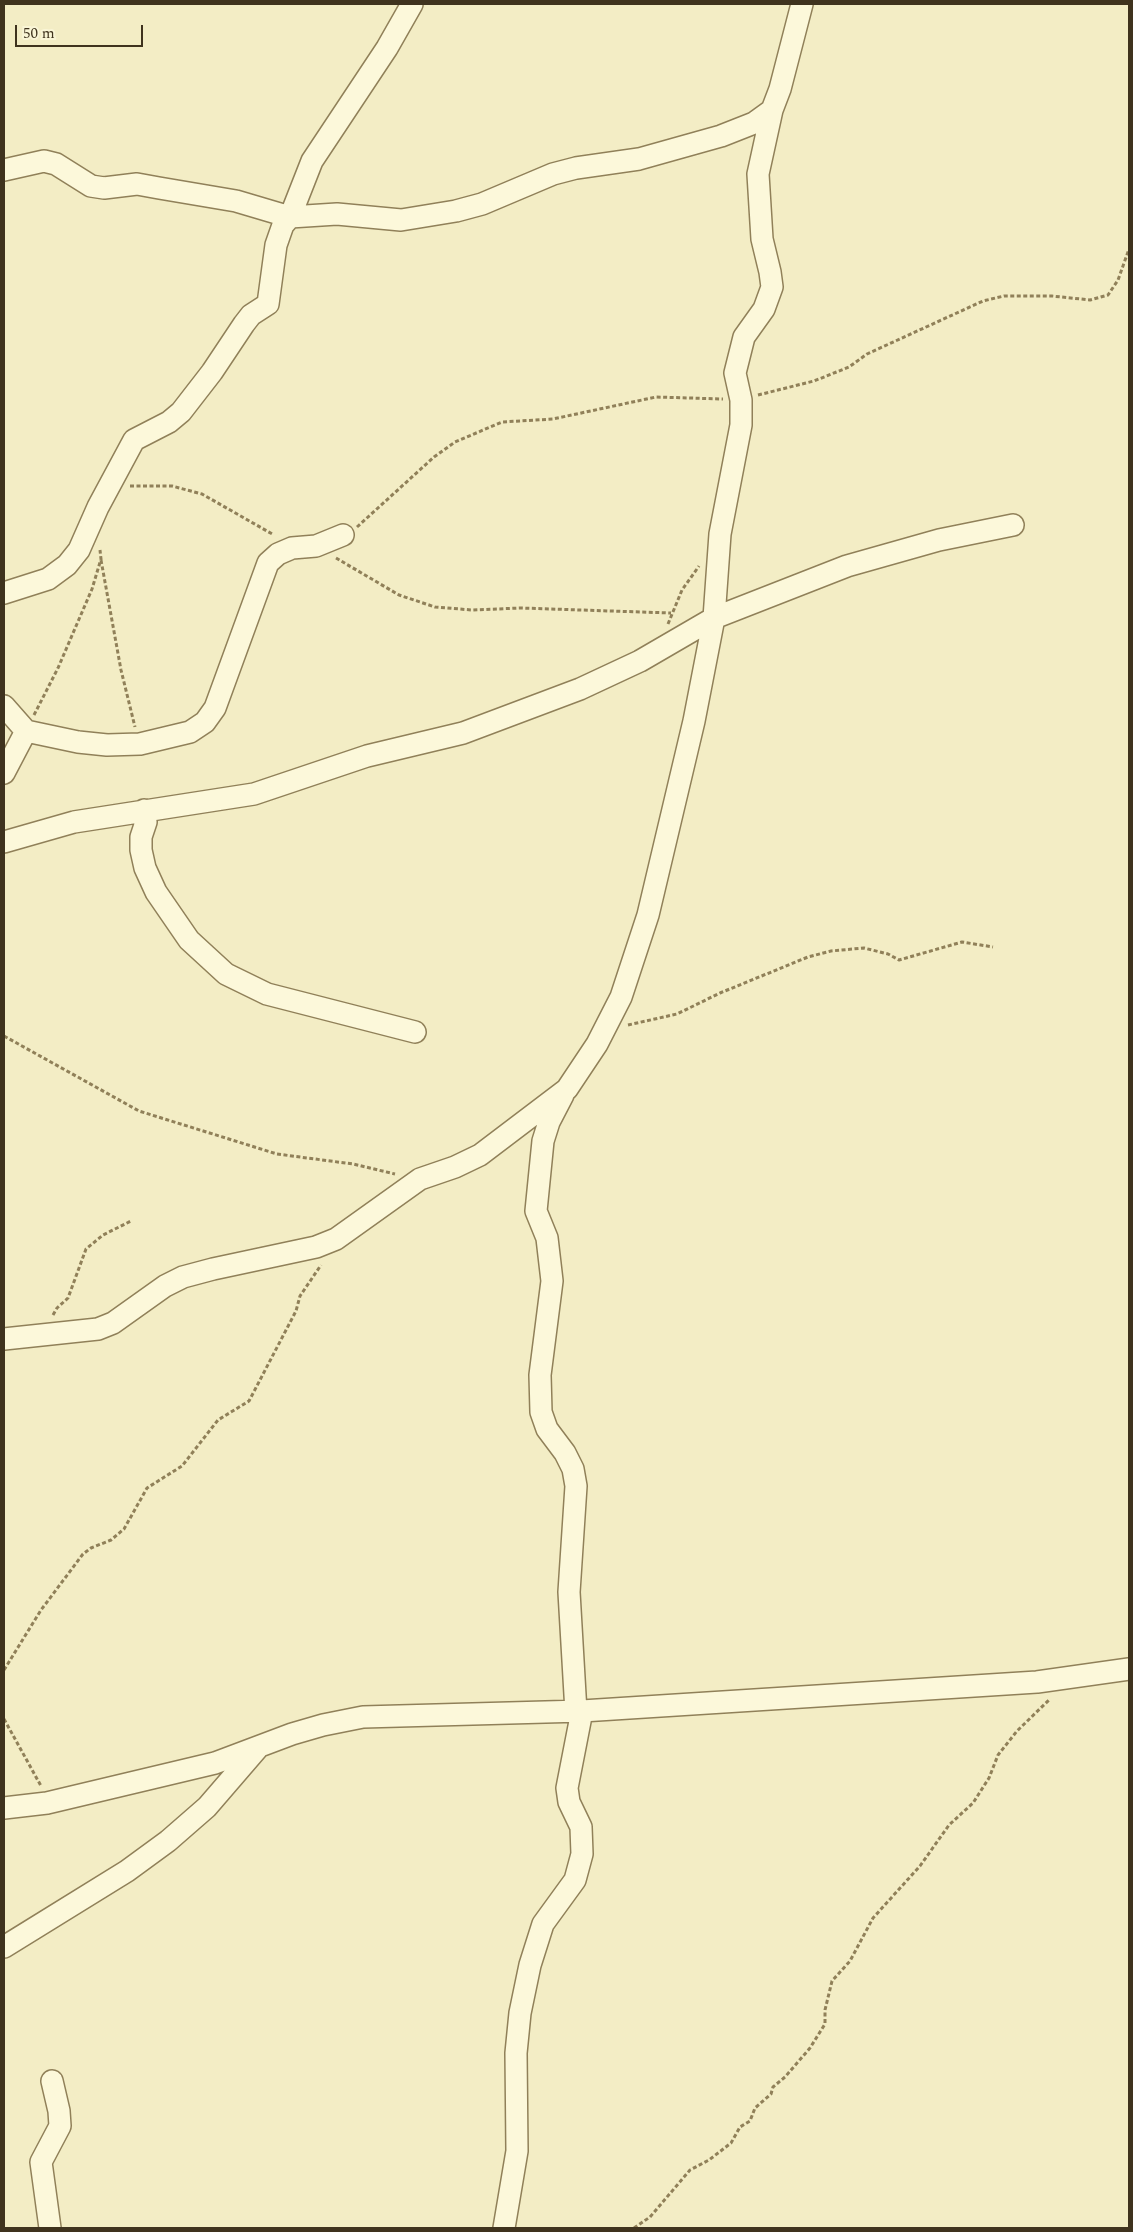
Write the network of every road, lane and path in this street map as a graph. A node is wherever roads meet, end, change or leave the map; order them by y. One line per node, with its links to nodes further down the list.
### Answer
1 (412, 4): 5 (street)
2 (802, 4): 3 (street)
3 (772, 110): 5 (street); 7 (street)
4 (4, 170): 5 (street)
5 (290, 217): 8 (street)
6 (1129, 249): 7 (path)
7 (741, 400): 10 (street); 11 (path)
8 (109, 486): 14 (path); 16 (street)
9 (1013, 525): 18 (street)
10 (720, 534): 17 (path); 18 (street)
11 (343, 535): 13 (street)
12 (99, 541): 15 (path)
13 (316, 546): 14 (street); 17 (path)
14 (292, 548): 22 (street)
15 (101, 559): 21 (path); 22 (path)
16 (4, 593)
17 (671, 613): 19 (path)
18 (714, 618): 19 (street); 29 (street)
19 (661, 647): 24 (street)
20 (4, 706): 21 (street)
21 (26, 731): 22 (street); 23 (street)
22 (140, 744)
23 (4, 774)
24 (144, 810): 25 (street); 27 (street)
25 (4, 842)
26 (992, 947): 29 (path)
27 (415, 1032)
28 (4, 1036): 31 (path)
29 (596, 1044): 30 (street)
30 (567, 1089): 31 (street); 39 (street)
31 (420, 1179): 33 (street)
32 (131, 1221): 34 (path)
33 (336, 1239): 34 (street); 37 (path)
34 (50, 1335): 35 (street)
35 (4, 1340)
36 (1129, 1668): 38 (street)
37 (4, 1670)
38 (1071, 1678): 39 (street); 48 (path)
39 (579, 1712): 41 (street); 47 (street)
40 (4, 1719): 42 (path)
41 (258, 1747): 42 (street); 44 (street)
42 (47, 1803): 43 (street)
43 (4, 1808)
44 (4, 1947)
45 (52, 2081): 46 (street)
46 (50, 2228)
47 (504, 2228)
48 (634, 2228)

